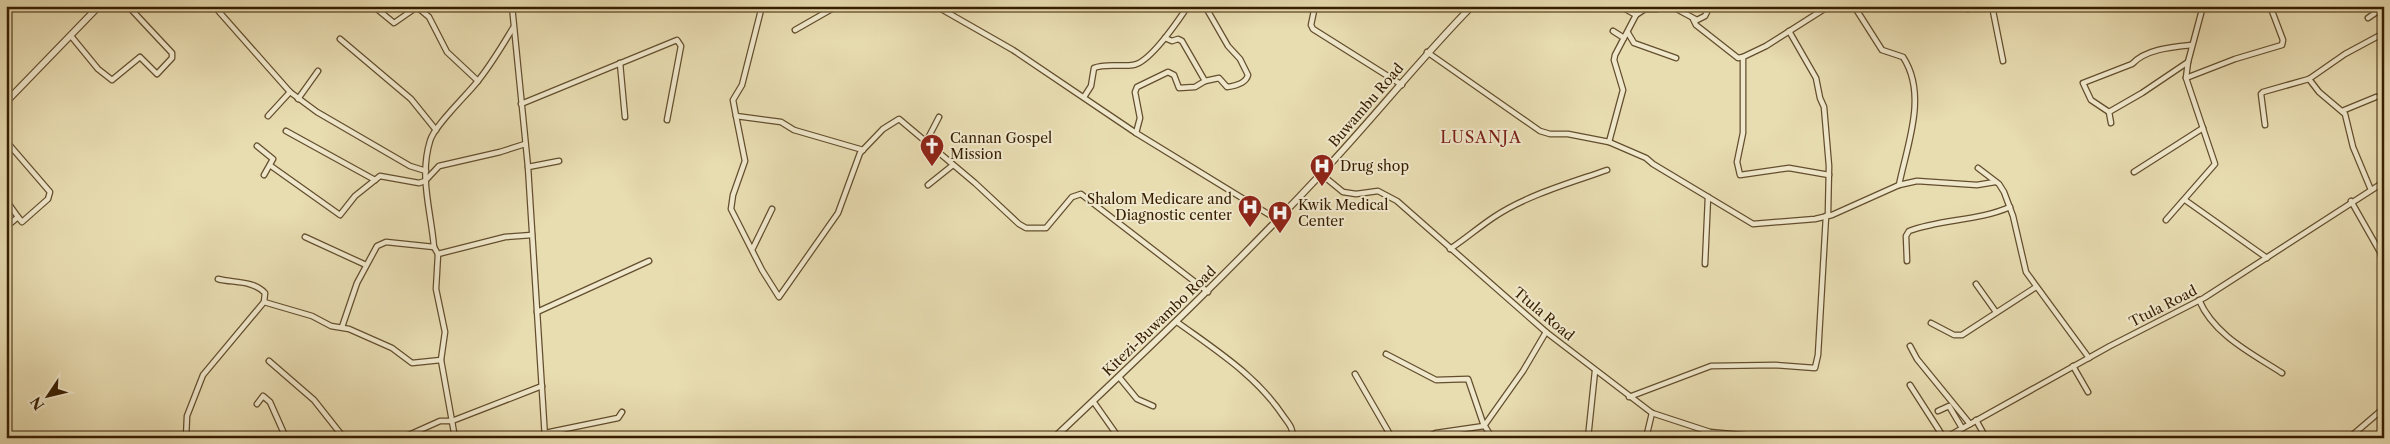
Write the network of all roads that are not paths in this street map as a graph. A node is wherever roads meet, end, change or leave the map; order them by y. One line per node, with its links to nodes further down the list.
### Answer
1 (99, 6): 33 (street)
2 (128, 6): 33 (street)
3 (214, 6): 50 (street)
4 (512, 6): 27 (street)
5 (762, 6): 59 (street)
6 (837, 6): 28 (street)
7 (936, 6): 51 (street)
8 (1188, 6): 35 (street)
9 (1205, 6): 48 (street)
10 (1315, 6): 49 (street)
11 (1472, 6): 38 (street, Buwambu Road)
12 (1620, 6): 24 (street)
13 (1661, 6): 24 (street)
14 (1671, 6): 25 (street)
15 (1710, 6): 25 (street)
16 (1828, 6): 30 (street)
17 (1854, 6): 91 (street)
18 (1992, 6): 41 (street)
19 (2203, 6): 37 (street)
20 (2276, 6): 45 (street)
21 (417, 7): 23 (street); 47 (street)
22 (2384, 7): 26 (street)
23 (377, 9)
24 (1636, 16): 31 (street)
25 (1693, 18): 39 (street)
26 (2368, 18)
27 (513, 28): 47 (street); 55 (street)
28 (794, 30)
29 (1613, 31): 36 (street)
30 (1789, 31): 39 (street); 85 (street)
31 (1628, 33): 36 (street); 40 (street)
32 (2384, 33): 46 (street)
33 (71, 36): 54 (street)
34 (340, 38): 66 (street)
35 (1165, 38): 48 (street); 51 (street)
36 (1624, 38): 71 (street)
37 (2192, 45): 42 (street); 57 (street)
38 (1427, 52): 49 (street, Buwambu Road); 71 (street)
39 (1743, 56): 85 (street)
40 (1676, 58)
41 (2003, 61)
42 (2188, 62): 45 (street); 57 (street)
43 (620, 63): 55 (street); 60 (street); 62 (street)
44 (318, 71): 53 (street)
45 (2186, 78): 65 (street)
46 (2309, 79): 56 (street); 64 (street)
47 (478, 81): 66 (street)
48 (1205, 81): 68 (street)
49 (1402, 85): 83 (street, Buwambu Road)
50 (290, 92): 53 (street); 58 (street)
51 (1084, 97): 68 (street)
52 (2376, 97): 56 (street)
53 (298, 98): 81 (street)
54 (6, 102)
55 (521, 104): 72 (street)
56 (2342, 111): 92 (street)
57 (2109, 112): 63 (street)
58 (268, 116)
59 (736, 116): 74 (street); 107 (street)
60 (625, 117)
61 (939, 117): 70 (street)
62 (667, 120)
63 (2111, 123)
64 (2266, 126)
65 (2202, 128): 82 (street); 95 (street)
66 (436, 130): 81 (street)
67 (286, 131): 86 (street)
68 (1136, 133): 101 (street)
69 (6, 141): 100 (street)
70 (926, 142): 74 (street); 76 (street)
71 (1608, 142): 93 (street)
72 (525, 144): 78 (street); 87 (street)
73 (257, 146): 77 (street)
74 (863, 150): 107 (street)
75 (559, 161): 78 (street)
76 (953, 164): 90 (street); 120 (street)
77 (270, 166): 84 (street); 86 (street)
78 (528, 167): 104 (street)
79 (1978, 168): 88 (street)
80 (1607, 170): 108 (street)
81 (426, 171): 87 (street)
82 (2134, 172)
83 (1321, 174): 101 (street, Buwambu Road); 108 (street, Ttula Road)
84 (264, 175)
85 (1829, 175): 99 (street)
86 (375, 180): 87 (street)
87 (425, 181): 106 (street)
88 (1995, 182): 91 (street); 97 (street)
89 (2384, 182): 92 (street, Ttula Road)
90 (928, 184)
91 (1899, 185): 99 (street)
92 (2371, 190): 96 (street, Ttula Road)
93 (1708, 197): 99 (street); 114 (street)
94 (6, 200): 100 (street)
95 (2185, 200): 102 (street); 111 (street)
96 (2352, 201): 109 (street); 111 (street, Ttula Road)
97 (2010, 207): 113 (street); 119 (street)
98 (772, 209): 107 (street)
99 (1827, 215): 142 (street)
100 (18, 217): 103 (street)
101 (1278, 220): 120 (street, Kitezi-Buwambo Road)
102 (2166, 220)
103 (6, 227)
104 (532, 235): 110 (street); 123 (street)
105 (305, 237): 115 (street)
106 (434, 247): 110 (street); 115 (street)
107 (753, 248)
108 (1450, 249): 128 (street, Ttula Road)
109 (2382, 250): 116 (street)
110 (438, 254): 132 (street)
111 (2267, 258): 121 (street, Ttula Road)
112 (649, 261): 123 (street)
113 (1907, 261)
114 (1705, 264)
115 (366, 265): 127 (street)
116 (2384, 268)
117 (218, 279): 122 (street)
118 (1976, 284): 124 (street)
119 (2036, 287): 124 (street); 131 (street)
120 (1208, 292): 125 (street, Kitezi-Buwambo Road)
121 (2199, 300): 131 (street, Ttula Road); 136 (street)
122 (264, 302): 127 (street); 157 (street)
123 (537, 312): 140 (street)
124 (1996, 312): 126 (street)
125 (1177, 322): 138 (street, Kitezi-Buwambo Road); 164 (street)
126 (1931, 323)
127 (342, 327): 132 (street)
128 (1546, 332): 135 (street, Ttula Road); 153 (street)
129 (1910, 346): 152 (street)
130 (1386, 354): 153 (street)
131 (2089, 358): 134 (street, Ttula Road)
132 (442, 360): 151 (street)
133 (269, 361): 159 (street)
134 (2074, 366): 141 (street); 150 (street, Ttula Road)
135 (1595, 372): 142 (street, Ttula Road); 169 (street)
136 (2282, 373)
137 (1356, 374): 165 (street)
138 (1119, 377): 143 (street, Kitezi-Buwambo Road); 145 (street)
139 (1910, 385): 172 (street)
140 (542, 386): 151 (street); 156 (street)
141 (2088, 392)
142 (1629, 397): 149 (street, Ttula Road)
143 (1093, 401): 162 (street, Kitezi-Buwambo Road); 163 (street)
144 (257, 404): 158 (street)
145 (1153, 406)
146 (2384, 408): 174 (street)
147 (1938, 411): 154 (street)
148 (622, 412): 156 (street)
149 (1652, 413): 170 (street); 171 (street, Ttula Road)
150 (1976, 420): 152 (street, Ttula Road); 173 (street)
151 (452, 421): 160 (street); 161 (street)
152 (1970, 424): 154 (street, Ttula Road)
153 (1484, 426): 155 (street); 168 (street)
154 (1962, 428): 172 (street, Ttula Road)
155 (1448, 432): 166 (street); 167 (street)
156 (545, 435)
157 (186, 438)
158 (286, 438)
159 (344, 438)
160 (402, 438)
161 (455, 438)
162 (1054, 438)
163 (1119, 438)
164 (1292, 438)
165 (1392, 438)
166 (1426, 438)
167 (1449, 438)
168 (1492, 438)
169 (1588, 438)
170 (1646, 438)
171 (1774, 438)
172 (1945, 438)
173 (1986, 438)
174 (2349, 438)

